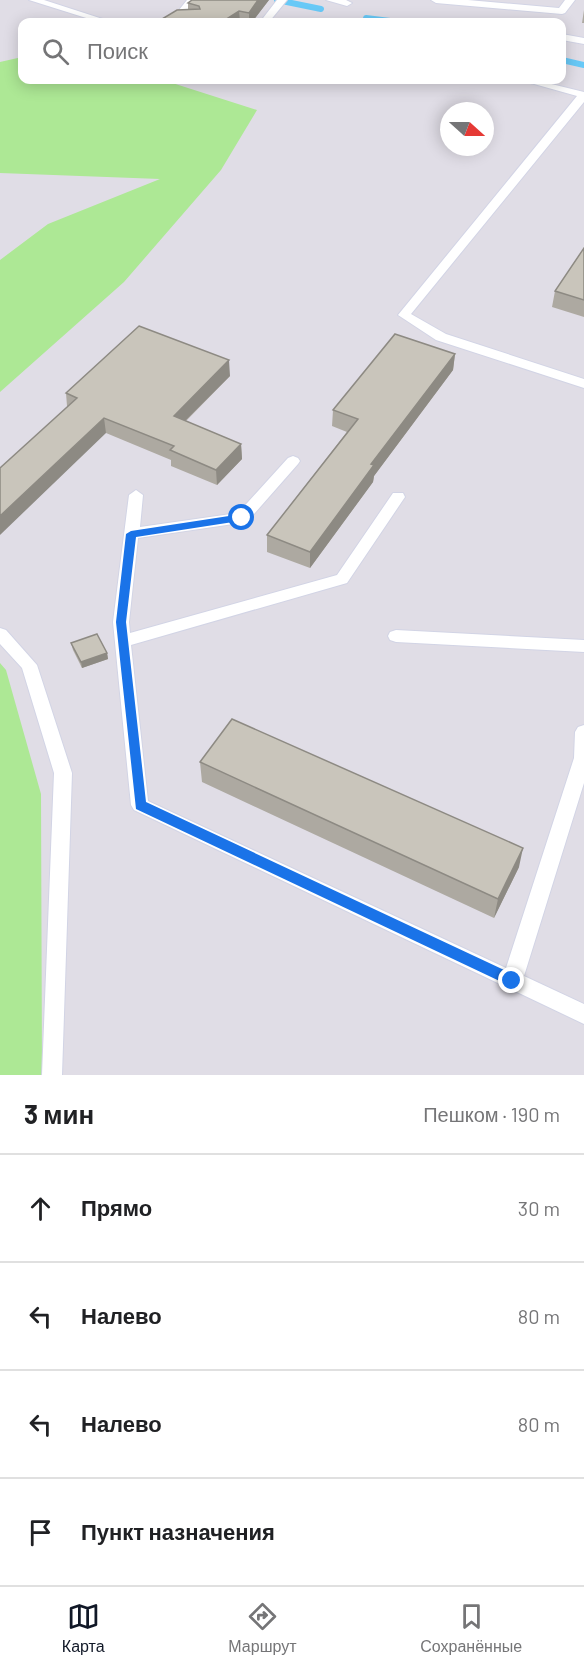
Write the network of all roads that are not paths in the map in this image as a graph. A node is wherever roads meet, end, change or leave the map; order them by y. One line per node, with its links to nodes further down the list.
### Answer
1 (34, 0): 9 (lane)
2 (189, 0): 10 (lane)
3 (282, 0): 11 (lane)
4 (331, 0): 7 (lane)
5 (436, 0): 8 (lane)
6 (570, 0): 8 (lane)
7 (347, 3)
8 (562, 11): 12 (lane)
9 (94, 18)
10 (177, 18)
11 (267, 18)
12 (558, 18)
13 (566, 39): 14 (lane)
14 (584, 41)
15 (541, 84): 16 (lane)
16 (584, 95): 17 (lane)
17 (584, 384)
18 (293, 461): 21 (lane)
19 (136, 495): 21 (lane)
20 (398, 497): 24 (lane)
21 (131, 534): 24 (lane)
22 (0, 633): 29 (lane)
23 (396, 636): 25 (lane)
24 (123, 641): 27 (lane)
25 (584, 646)
26 (584, 732): 27 (lane)
27 (512, 981): 28 (lane)
28 (584, 1014)
29 (52, 1075)

